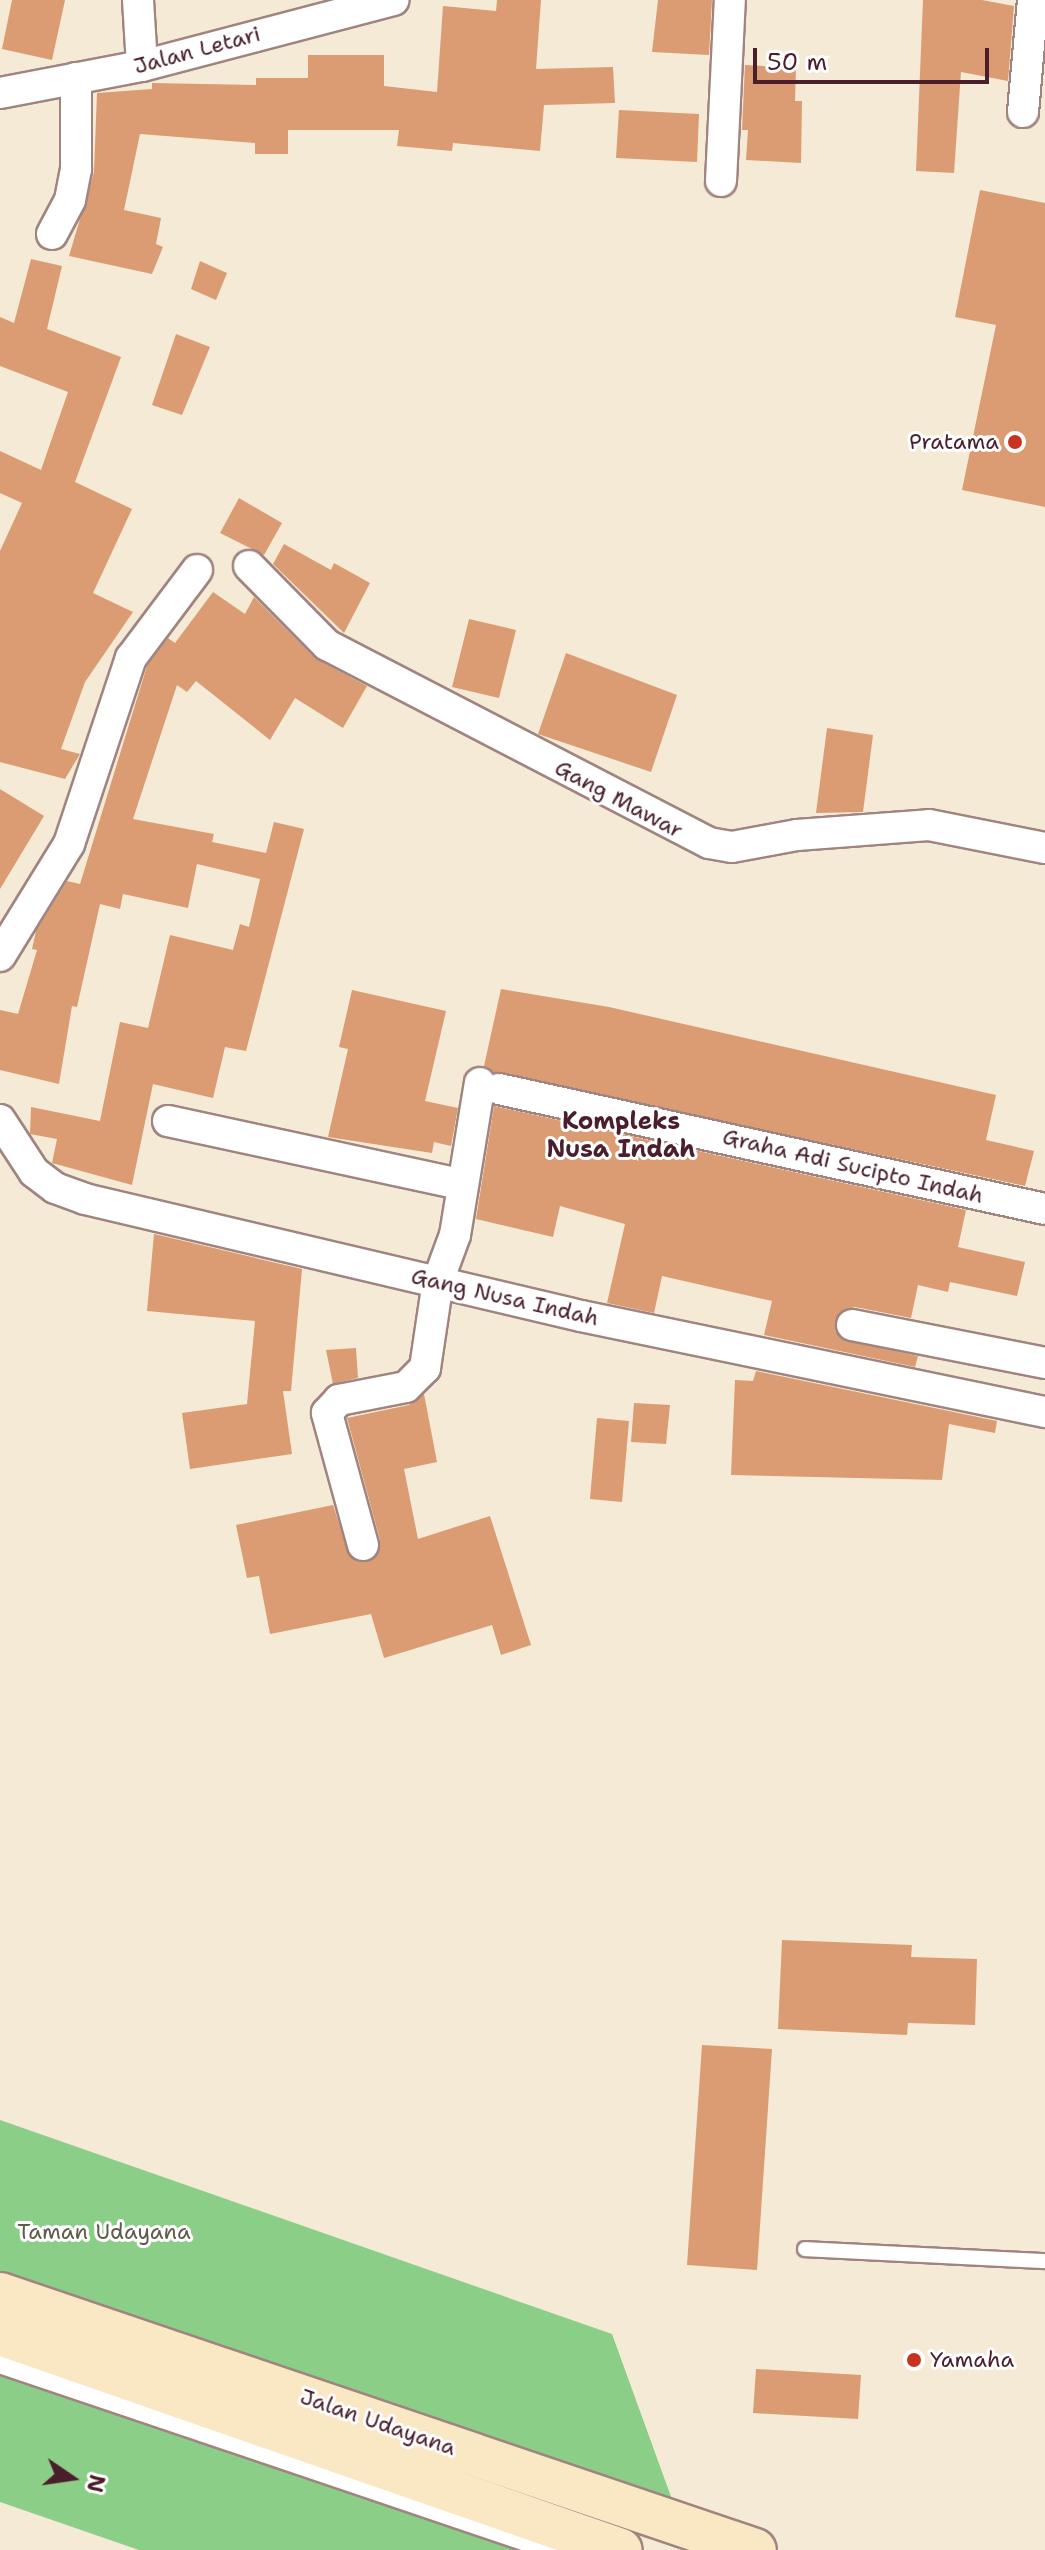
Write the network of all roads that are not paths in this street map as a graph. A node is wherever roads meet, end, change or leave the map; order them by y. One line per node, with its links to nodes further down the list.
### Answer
1 (138, 0): 6 (street)
2 (393, 0): 5 (street, Jalan Letari)
3 (730, 0): 10 (street)
4 (1033, 0): 9 (street)
5 (316, 9): 6 (street, Jalan Letari)
6 (142, 66): 7 (street, Jalan Letari)
7 (76, 78): 8 (street, Jalan Letari); 11 (street)
8 (0, 93)
9 (1023, 112)
10 (721, 181)
11 (52, 234)
12 (249, 566): 14 (street, Gang Mawar)
13 (197, 570): 15 (street)
14 (1045, 848)
15 (0, 956)
16 (0, 1120): 20 (street, Gang Nusa Indah)
17 (168, 1121): 18 (street)
18 (460, 1184): 19 (street, Graha Adi Sucipto Indah); 20 (street)
19 (1036, 1207)
20 (438, 1281): 23 (street, Gang Nusa Indah); 24 (street)
21 (852, 1325): 22 (street)
22 (1045, 1363)
23 (1045, 1412)
24 (363, 1545)
25 (805, 2249): 26 (lane)
26 (1045, 2261)
27 (0, 2294): 32 (main road, Jalan Udayana)
28 (0, 2334): 31 (main road, Jalan Udayana)
29 (0, 2362): 30 (street)
30 (556, 2550)
31 (621, 2550)
32 (755, 2550)

